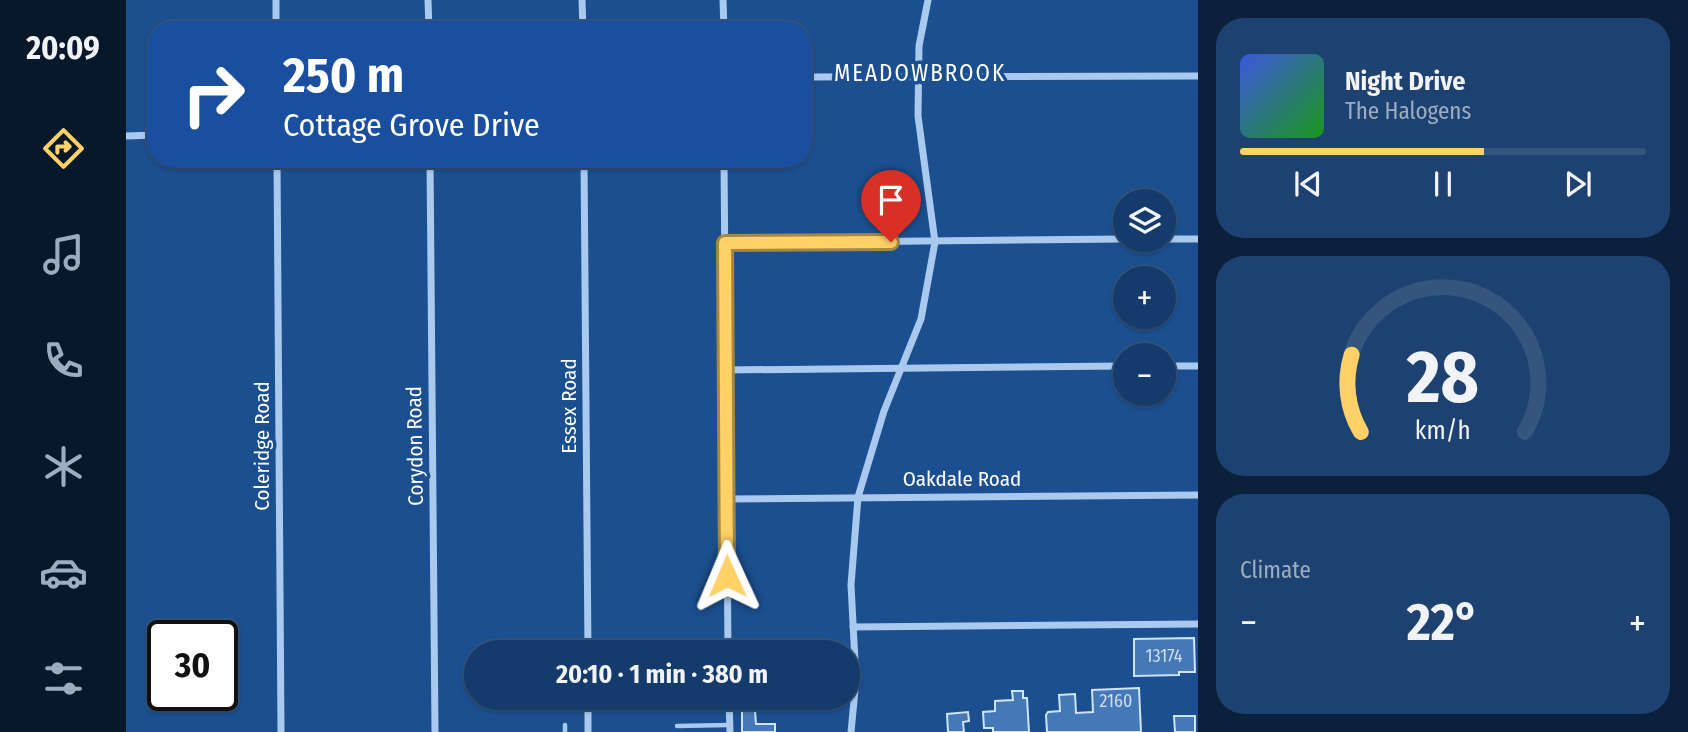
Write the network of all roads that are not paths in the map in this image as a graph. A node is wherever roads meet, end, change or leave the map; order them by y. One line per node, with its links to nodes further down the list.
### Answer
1 (276, 0): 6 (street)
2 (428, 0): 7 (street)
3 (582, 0): 8 (street)
4 (723, 0): 9 (street)
5 (928, 0): 10 (street)
6 (276, 21)
7 (429, 21)
8 (583, 21)
9 (724, 21)
10 (917, 75): 11 (street); 12 (street); 22 (street)
11 (1198, 76)
12 (812, 77)
13 (147, 135): 14 (street)
14 (126, 136)
15 (277, 168): 41 (street, Coleridge Road)
16 (430, 168): 42 (street, Corydon Road)
17 (584, 168): 34 (street, Essex Road)
18 (724, 168): 23 (street)
19 (1113, 239): 22 (street)
20 (1176, 239): 21 (street)
21 (1198, 239)
22 (935, 242): 23 (street); 27 (street)
23 (725, 243): 28 (street)
24 (1113, 366): 27 (street)
25 (1176, 366): 26 (street)
26 (1198, 366)
27 (902, 368): 28 (street); 30 (street)
28 (726, 369): 31 (street)
29 (1198, 495): 30 (street, Oakdale Road)
30 (858, 498): 31 (street, Oakdale Road); 33 (street)
31 (726, 499): 35 (street)
32 (1198, 624): 33 (street)
33 (853, 627): 45 (street)
34 (588, 640)
35 (728, 640)
36 (588, 710): 44 (street)
37 (729, 710): 40 (street)
38 (565, 725): 43 (lane)
39 (677, 726): 40 (lane)
40 (729, 728)
41 (281, 732)
42 (435, 732)
43 (565, 732)
44 (589, 732)
45 (852, 732)

